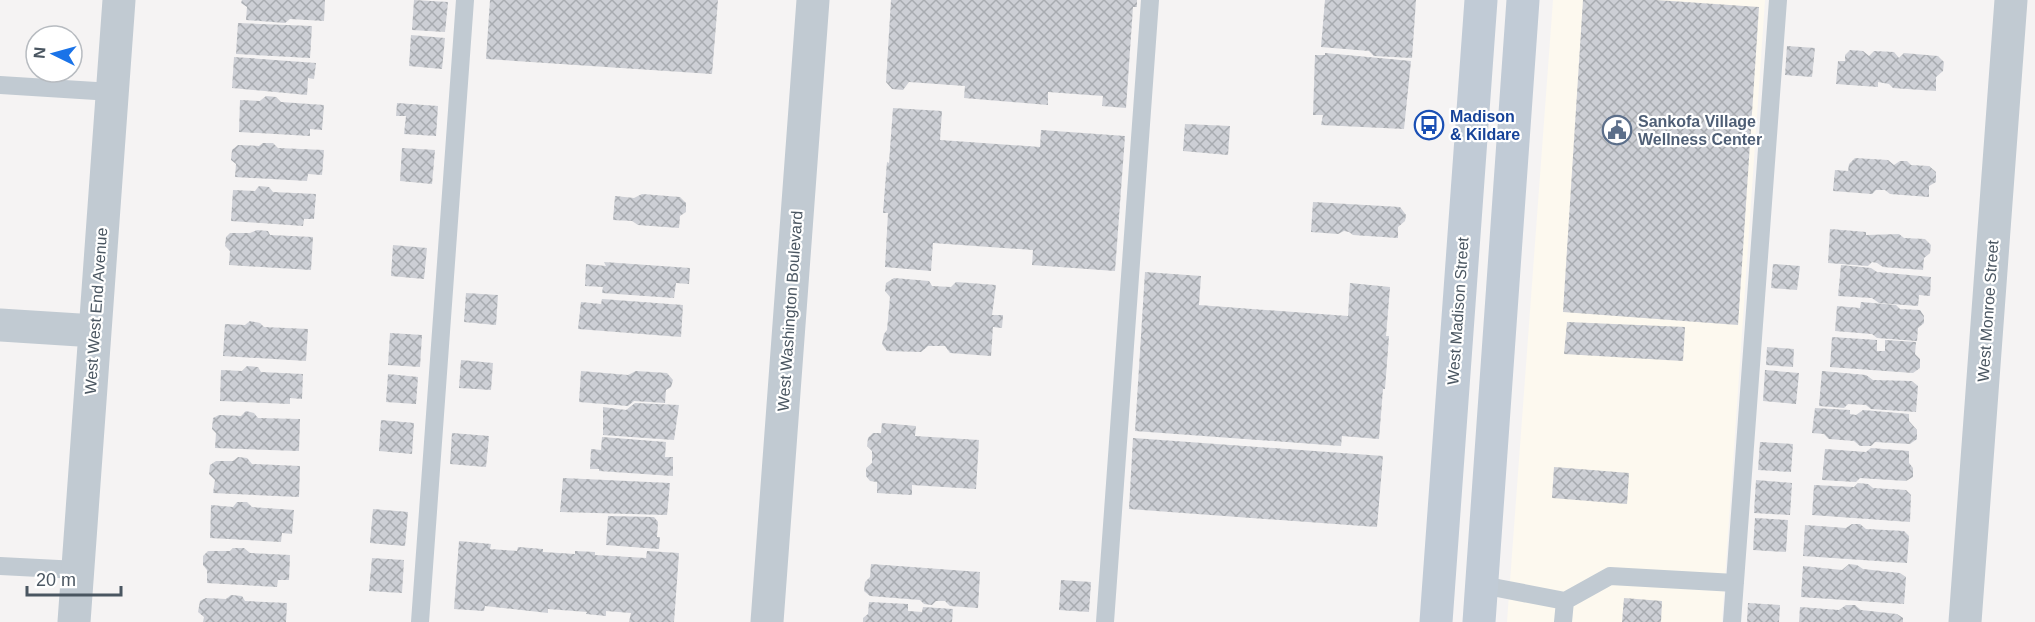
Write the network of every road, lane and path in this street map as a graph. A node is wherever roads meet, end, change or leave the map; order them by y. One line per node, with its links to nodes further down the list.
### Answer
1 (118, 0): 10 (street, West West End Avenue)
2 (465, 0): 19 (lane)
3 (813, 0): 20 (street, West Washington Boulevard)
4 (1150, 0): 21 (lane)
5 (1480, 0): 22 (main road, West Madison Street)
6 (1523, 0): 16 (main road)
7 (1778, 0): 15 (lane)
8 (2011, 0): 26 (street, West Monroe Street)
9 (0, 85): 10 (lane)
10 (112, 92): 12 (street, West West End Avenue)
11 (0, 325): 12 (street)
12 (95, 331): 14 (street, West West End Avenue)
13 (0, 566): 14 (lane)
14 (78, 570): 18 (street, West West End Avenue)
15 (1735, 583): 17 (lane); 25 (lane)
16 (1482, 585): 17 (lane); 23 (main road)
17 (1565, 601): 24 (lane)
18 (74, 622)
19 (420, 622)
20 (767, 622)
21 (1105, 622)
22 (1436, 622)
23 (1479, 622)
24 (1563, 622)
25 (1732, 622)
26 (1965, 622)

